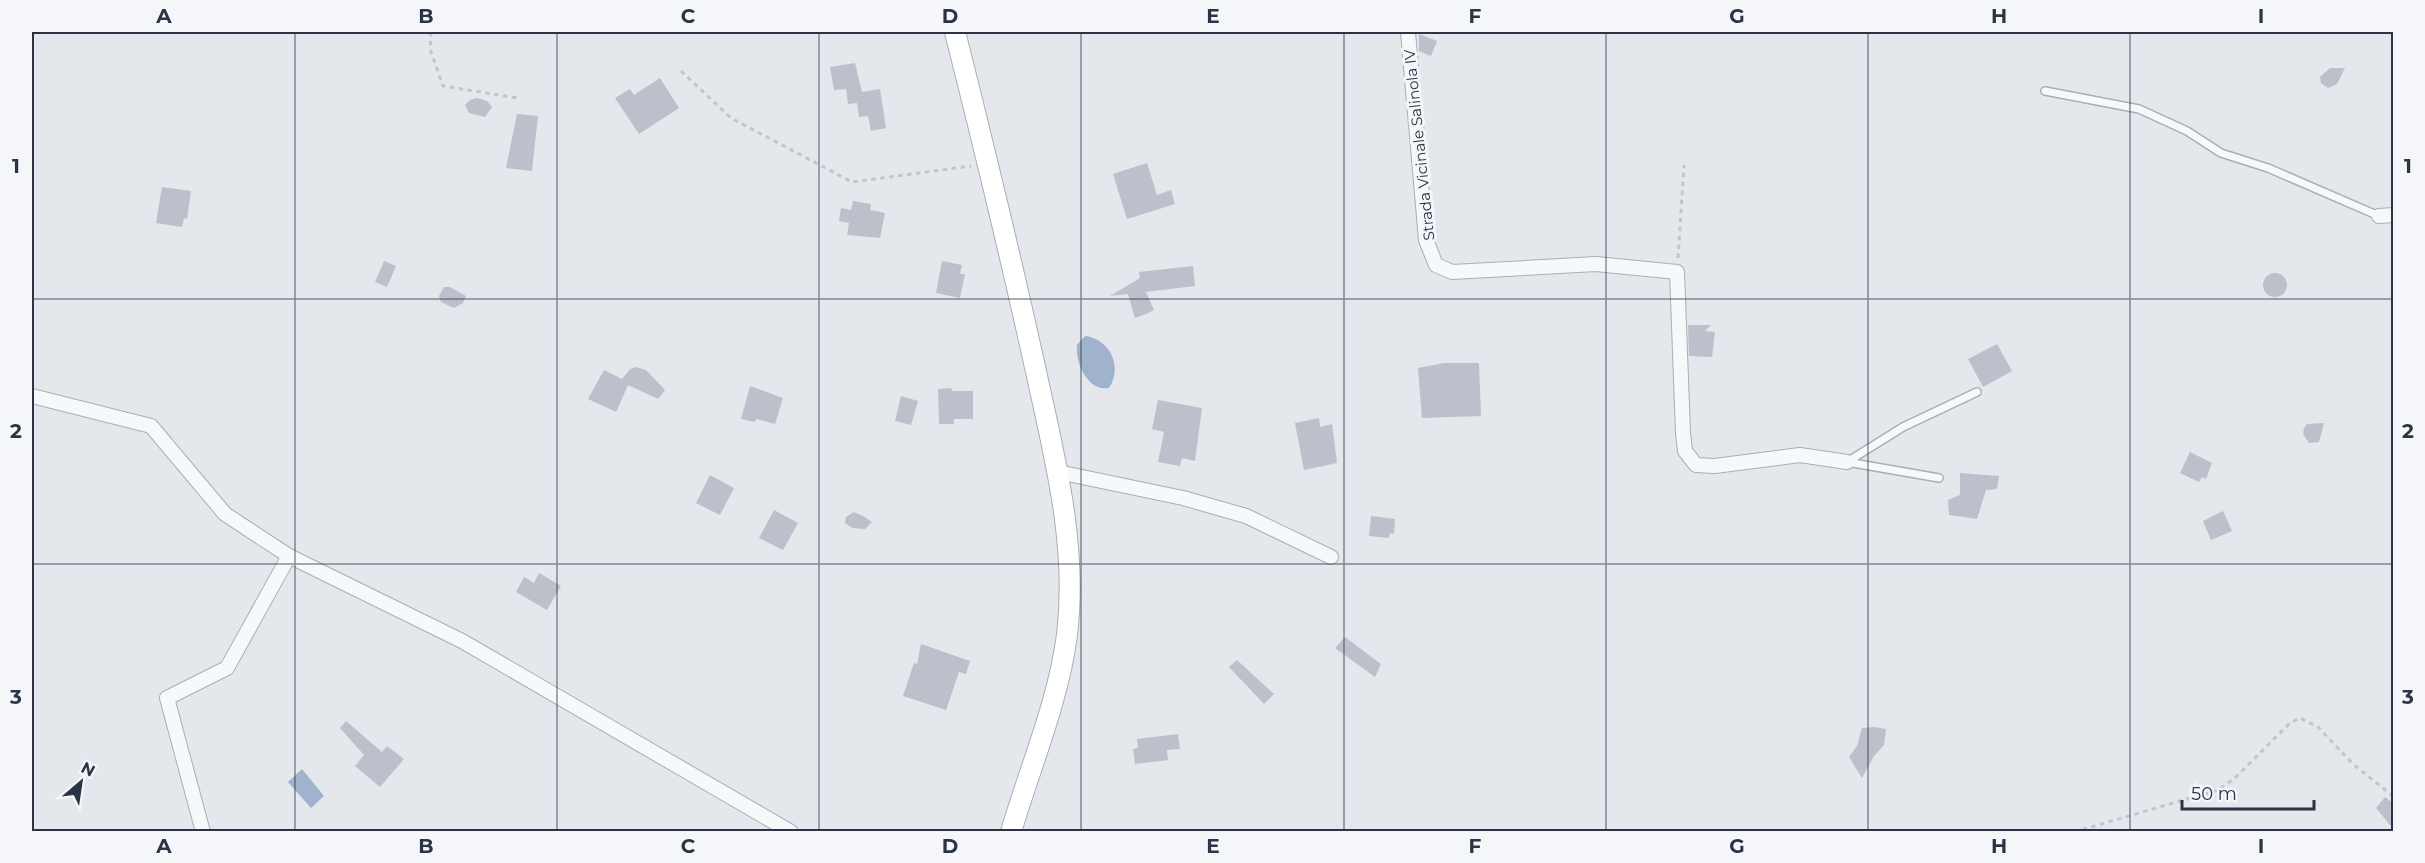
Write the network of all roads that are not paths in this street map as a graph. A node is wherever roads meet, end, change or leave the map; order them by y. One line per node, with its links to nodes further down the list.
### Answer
1 (955, 32): 9 (main road)
2 (1408, 32): 8 (street, Strada Vicinale Salinola IV)
3 (2045, 91): 5 (lane)
4 (2394, 215): 5 (street)
5 (2379, 216)
6 (1977, 392): 8 (lane)
7 (32, 396): 11 (street)
8 (1847, 462): 10 (lane)
9 (1058, 472): 12 (street); 15 (main road)
10 (1939, 478)
11 (289, 556): 13 (street); 14 (street)
12 (1331, 557)
13 (203, 831)
14 (790, 831)
15 (1011, 831)

